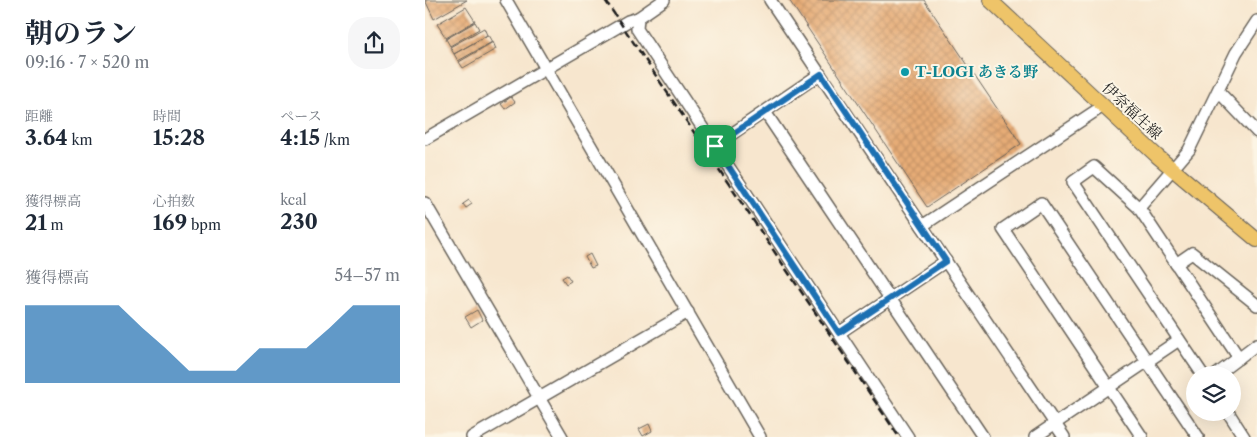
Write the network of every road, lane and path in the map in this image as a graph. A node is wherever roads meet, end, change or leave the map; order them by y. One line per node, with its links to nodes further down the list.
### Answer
1 (506, 0): 7 (street)
2 (664, 0): 5 (street)
3 (770, 0): 8 (street)
4 (990, 0): 10 (main road, 伊奈福生線)
5 (638, 18): 7 (street); 14 (street)
6 (1257, 21): 9 (street)
7 (545, 68): 13 (street); 24 (street)
8 (821, 74): 11 (street); 18 (street)
9 (1218, 91): 12 (street); 15 (street)
10 (1103, 106): 15 (main road, 伊奈福生線); 18 (street)
11 (765, 112): 14 (street); 22 (street)
12 (1257, 132)
13 (425, 139)
14 (715, 146): 25 (street)
15 (1173, 170): 17 (street); 19 (main road, 伊奈福生線)
16 (425, 203): 33 (street)
17 (1139, 208): 21 (street); 26 (street)
18 (922, 226): 20 (street)
19 (1255, 235)
20 (946, 261): 22 (street); 35 (street)
21 (1176, 264): 23 (street); 28 (street)
22 (891, 298): 25 (street); 40 (street)
23 (1257, 305)
24 (688, 312): 33 (street); 38 (street)
25 (839, 333): 39 (street)
26 (1179, 340): 29 (street); 30 (street)
27 (1257, 344): 28 (street)
28 (1239, 358): 31 (street)
29 (1147, 362): 32 (street); 32 (street); 44 (street)
30 (1197, 366)
31 (1228, 366)
32 (1109, 387): 35 (street); 43 (street)
33 (539, 398): 36 (street); 37 (street)
34 (1234, 421): 45 (street)
35 (1055, 423): 41 (street); 42 (street)
36 (472, 437)
37 (561, 437)
38 (760, 437)
39 (908, 437)
40 (983, 437)
41 (1035, 437)
42 (1064, 437)
43 (1143, 437)
44 (1198, 437)
45 (1245, 437)

